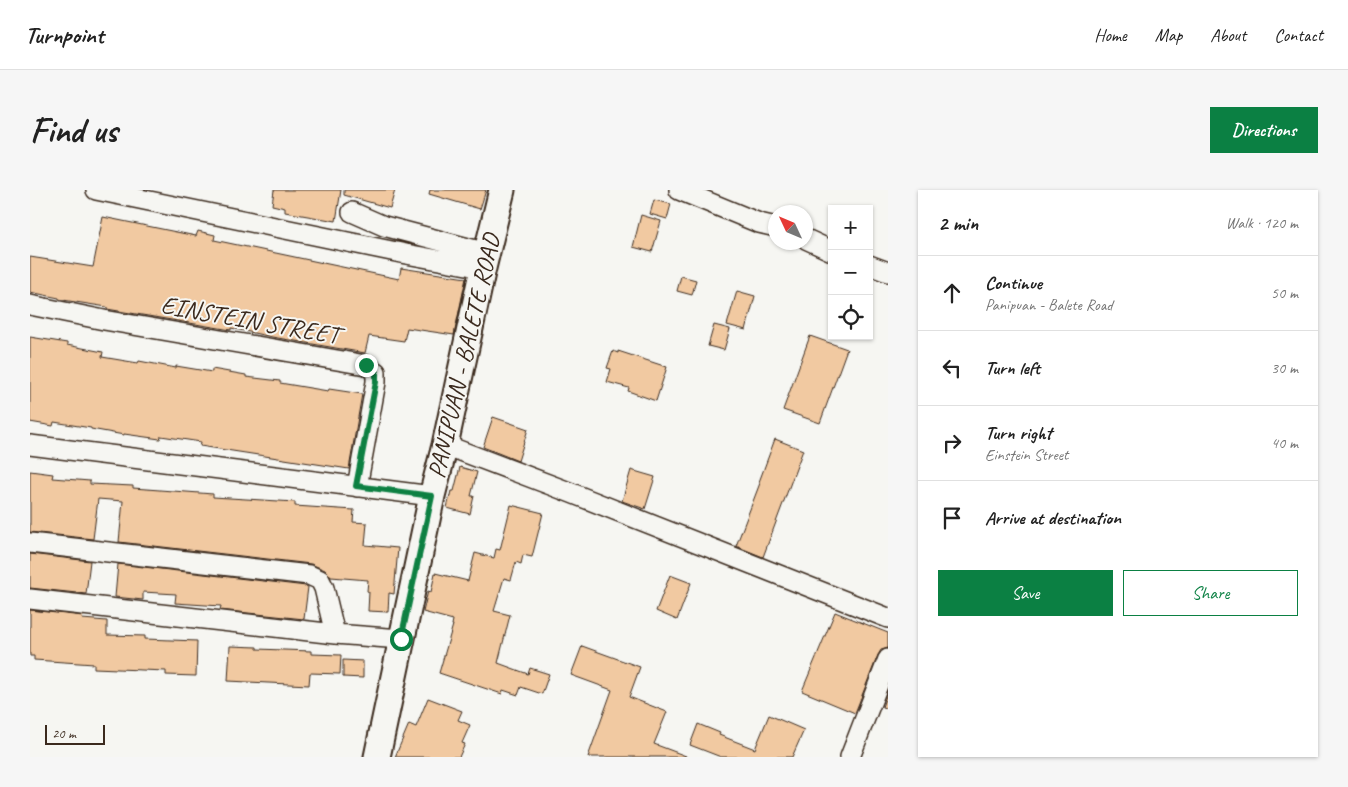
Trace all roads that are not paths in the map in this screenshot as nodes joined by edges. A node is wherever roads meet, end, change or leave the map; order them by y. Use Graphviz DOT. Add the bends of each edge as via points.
graph roads {
  1 [pos="96,190"];
  2 [pos="502,190"];
  3 [pos="679,190"];
  4 [pos="352,212"];
  5 [pos="768,226"];
  6 [pos="813,242"];
  7 [pos="830,250"];
  8 [pos="485,260"];
  9 [pos="873,266"];
  10 [pos="888,272"];
  11 [pos="30,305"];
  12 [pos="30,444"];
  13 [pos="445,445"];
  14 [pos="356,486"];
  15 [pos="432,496"];
  16 [pos="30,543"];
  17 [pos="30,599"];
  18 [pos="888,618"];
  19 [pos="336,634"];
  20 [pos="401,639"];
  21 [pos="888,659"];
  22 [pos="377,757"];
  23 [pos="850,757"];
  1 -- 8 [label="street" via="406,254"];
  2 -- 8 [label="main road, PANIPUAN - BALETE ROAD"];
  3 -- 5 [label="street"];
  4 -- 8 [label="street"];
  6 -- 7 [label="street"];
  8 -- 13 [label="main road, PANIPUAN - BALETE ROAD"];
  9 -- 10 [label="street"];
  11 -- 14 [label="street, EINSTEIN STREET" via="366,365 376,372 376,382"];
  12 -- 14 [label="street"];
  13 -- 15 [label="main road, PANIPUAN - BALETE ROAD"];
  13 -- 18 [label="street"];
  14 -- 15 [label="street"];
  15 -- 20 [label="main road, PANIPUAN - BALETE ROAD"];
  16 -- 19 [label="street" via="309,575 320,580 324,588"];
  17 -- 19 [label="street"];
  19 -- 20 [label="street"];
  20 -- 22 [label="main road, PANIPUAN - BALETE ROAD"];
  21 -- 23 [label="street"];
}
